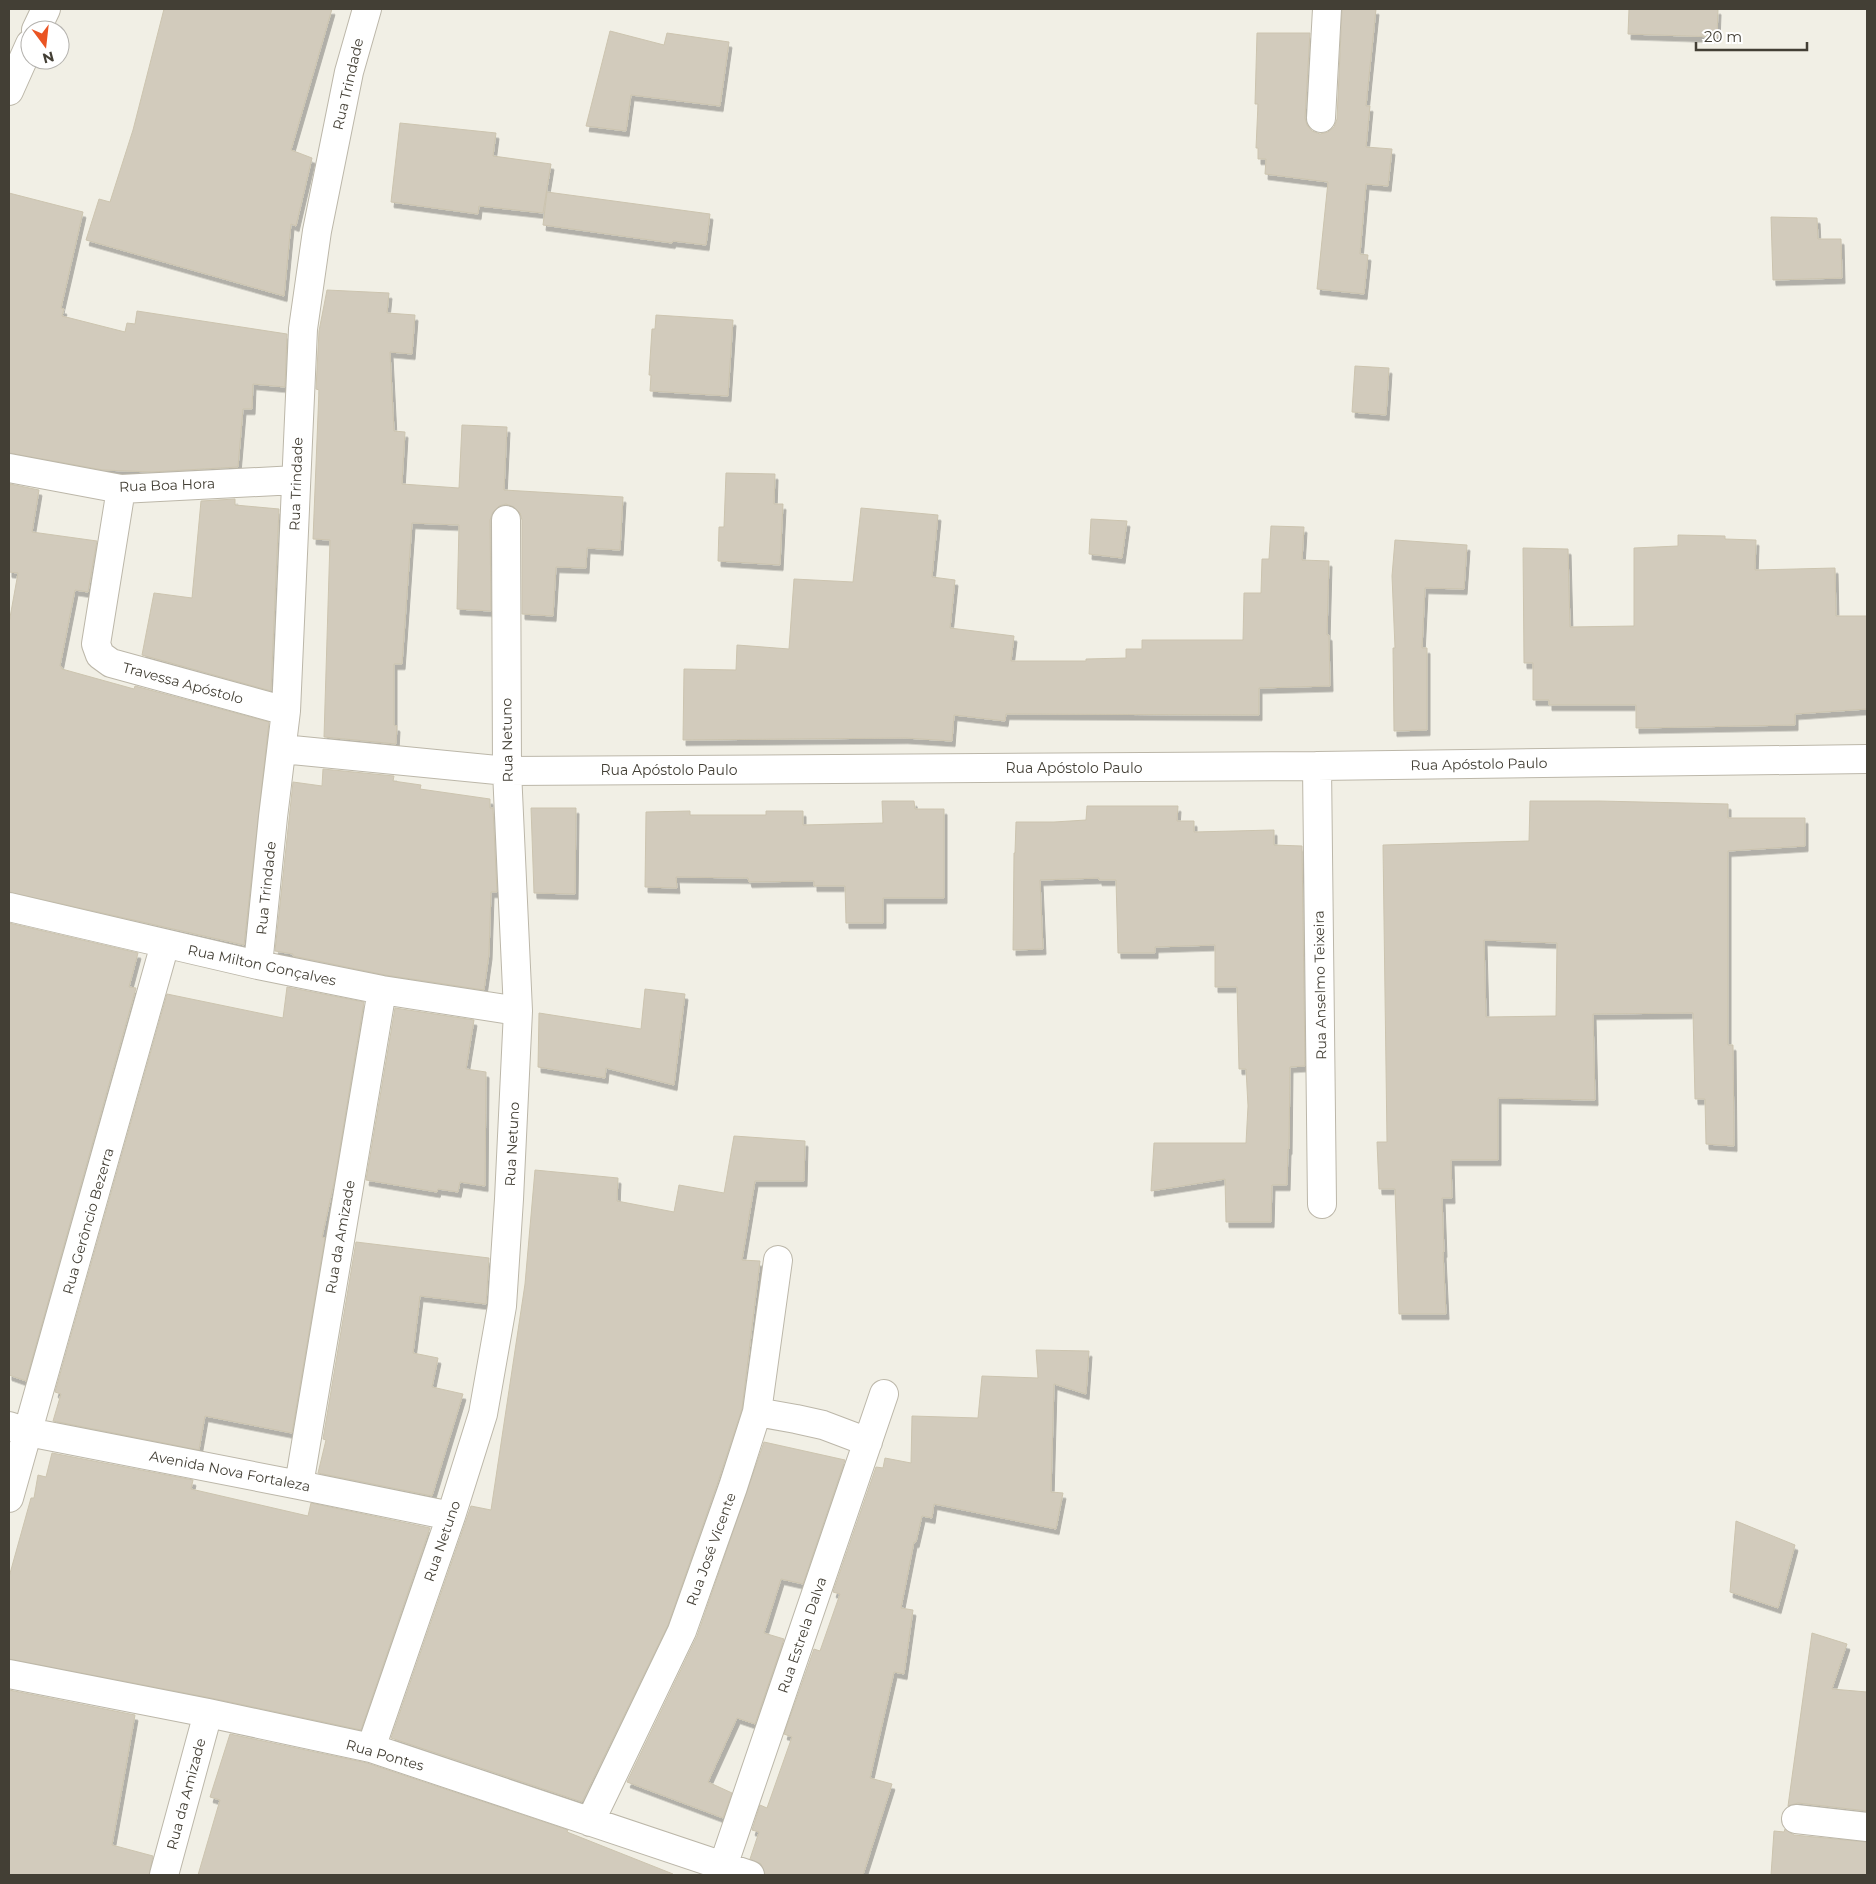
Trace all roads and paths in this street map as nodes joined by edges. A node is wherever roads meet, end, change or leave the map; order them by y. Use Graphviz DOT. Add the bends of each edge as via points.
graph roads {
  1 [pos="367,9"];
  2 [pos="1327,9"];
  3 [pos="20,66"];
  4 [pos="9,91"];
  5 [pos="1321,118"];
  6 [pos="9,468"];
  7 [pos="296,480"];
  8 [pos="121,489"];
  9 [pos="506,520"];
  10 [pos="286,711"];
  11 [pos="282,749"];
  12 [pos="1867,759"];
  13 [pos="1317,766"];
  14 [pos="506,771"];
  15 [pos="9,907"];
  16 [pos="165,944"];
  17 [pos="258,965"];
  18 [pos="382,990"];
  19 [pos="518,1011"];
  20 [pos="1322,1204"];
  21 [pos="778,1260"];
  22 [pos="884,1394"];
  23 [pos="758,1412"];
  24 [pos="19,1429"];
  25 [pos="868,1442"];
  26 [pos="299,1485"];
  27 [pos="9,1498"];
  28 [pos="450,1516"];
  29 [pos="9,1674"];
  30 [pos="208,1712"];
  31 [pos="371,1748"];
  32 [pos="1796,1819"];
  33 [pos="590,1822"];
  34 [pos="1867,1827"];
  35 [pos="722,1871"];
  36 [pos="164,1875"];
  37 [pos="750,1875"];
  1 -- 7 [label="street, Rua Trindade" via="350,72 314,251 303,329"];
  2 -- 5 [label="street"];
  3 -- 4 [label="street"];
  6 -- 8 [label="street, Rua Boa Hora"];
  7 -- 8 [label="street, Rua Boa Hora"];
  7 -- 10 [label="street, Rua Trindade"];
  8 -- 10 [label="street, Travessa Apóstolo" via="96,644 100,655 111,663"];
  9 -- 14 [label="street, Rua Netuno"];
  10 -- 11 [label="street, Rua Trindade"];
  11 -- 14 [label="street, Rua Apóstolo Paulo"];
  11 -- 17 [label="street, Rua Trindade"];
  12 -- 13 [label="street, Rua Apóstolo Paulo"];
  13 -- 14 [label="street, Rua Apóstolo Paulo"];
  13 -- 20 [label="street, Rua Anselmo Teixeira"];
  14 -- 19 [label="street, Rua Netuno"];
  15 -- 16 [label="street, Rua Milton Gonçalves"];
  16 -- 17 [label="street, Rua Milton Gonçalves"];
  16 -- 24 [label="street, Rua Gerôncio Bezerra"];
  17 -- 18 [label="street, Rua Milton Gonçalves"];
  18 -- 19 [label="street, Rua Milton Gonçalves"];
  18 -- 26 [label="street, Rua da Amizade"];
  19 -- 28 [label="street, Rua Netuno" via="502,1306 483,1414"];
  21 -- 23 [label="street, Rua José Vicente"];
  22 -- 25 [label="street, Rua Estrela Dalva"];
  23 -- 25 [label="street" via="823,1426"];
  23 -- 33 [label="street, Rua José Vicente" via="682,1631"];
  24 -- 26 [label="street, Avenida Nova Fortaleza"];
  24 -- 27 [label="street, Rua Gerôncio Bezerra"];
  25 -- 35 [label="street, Rua Estrela Dalva"];
  26 -- 28 [label="street, Avenida Nova Fortaleza"];
  28 -- 31 [label="street, Rua Netuno"];
  29 -- 30 [label="street, Rua Pontes"];
  30 -- 31 [label="street, Rua Pontes"];
  30 -- 36 [label="street, Rua da Amizade"];
  31 -- 33 [label="street, Rua Pontes"];
  32 -- 34 [label="street"];
  33 -- 35 [label="street, Rua Pontes"];
  35 -- 37 [label="street, Rua Pontes"];
}
